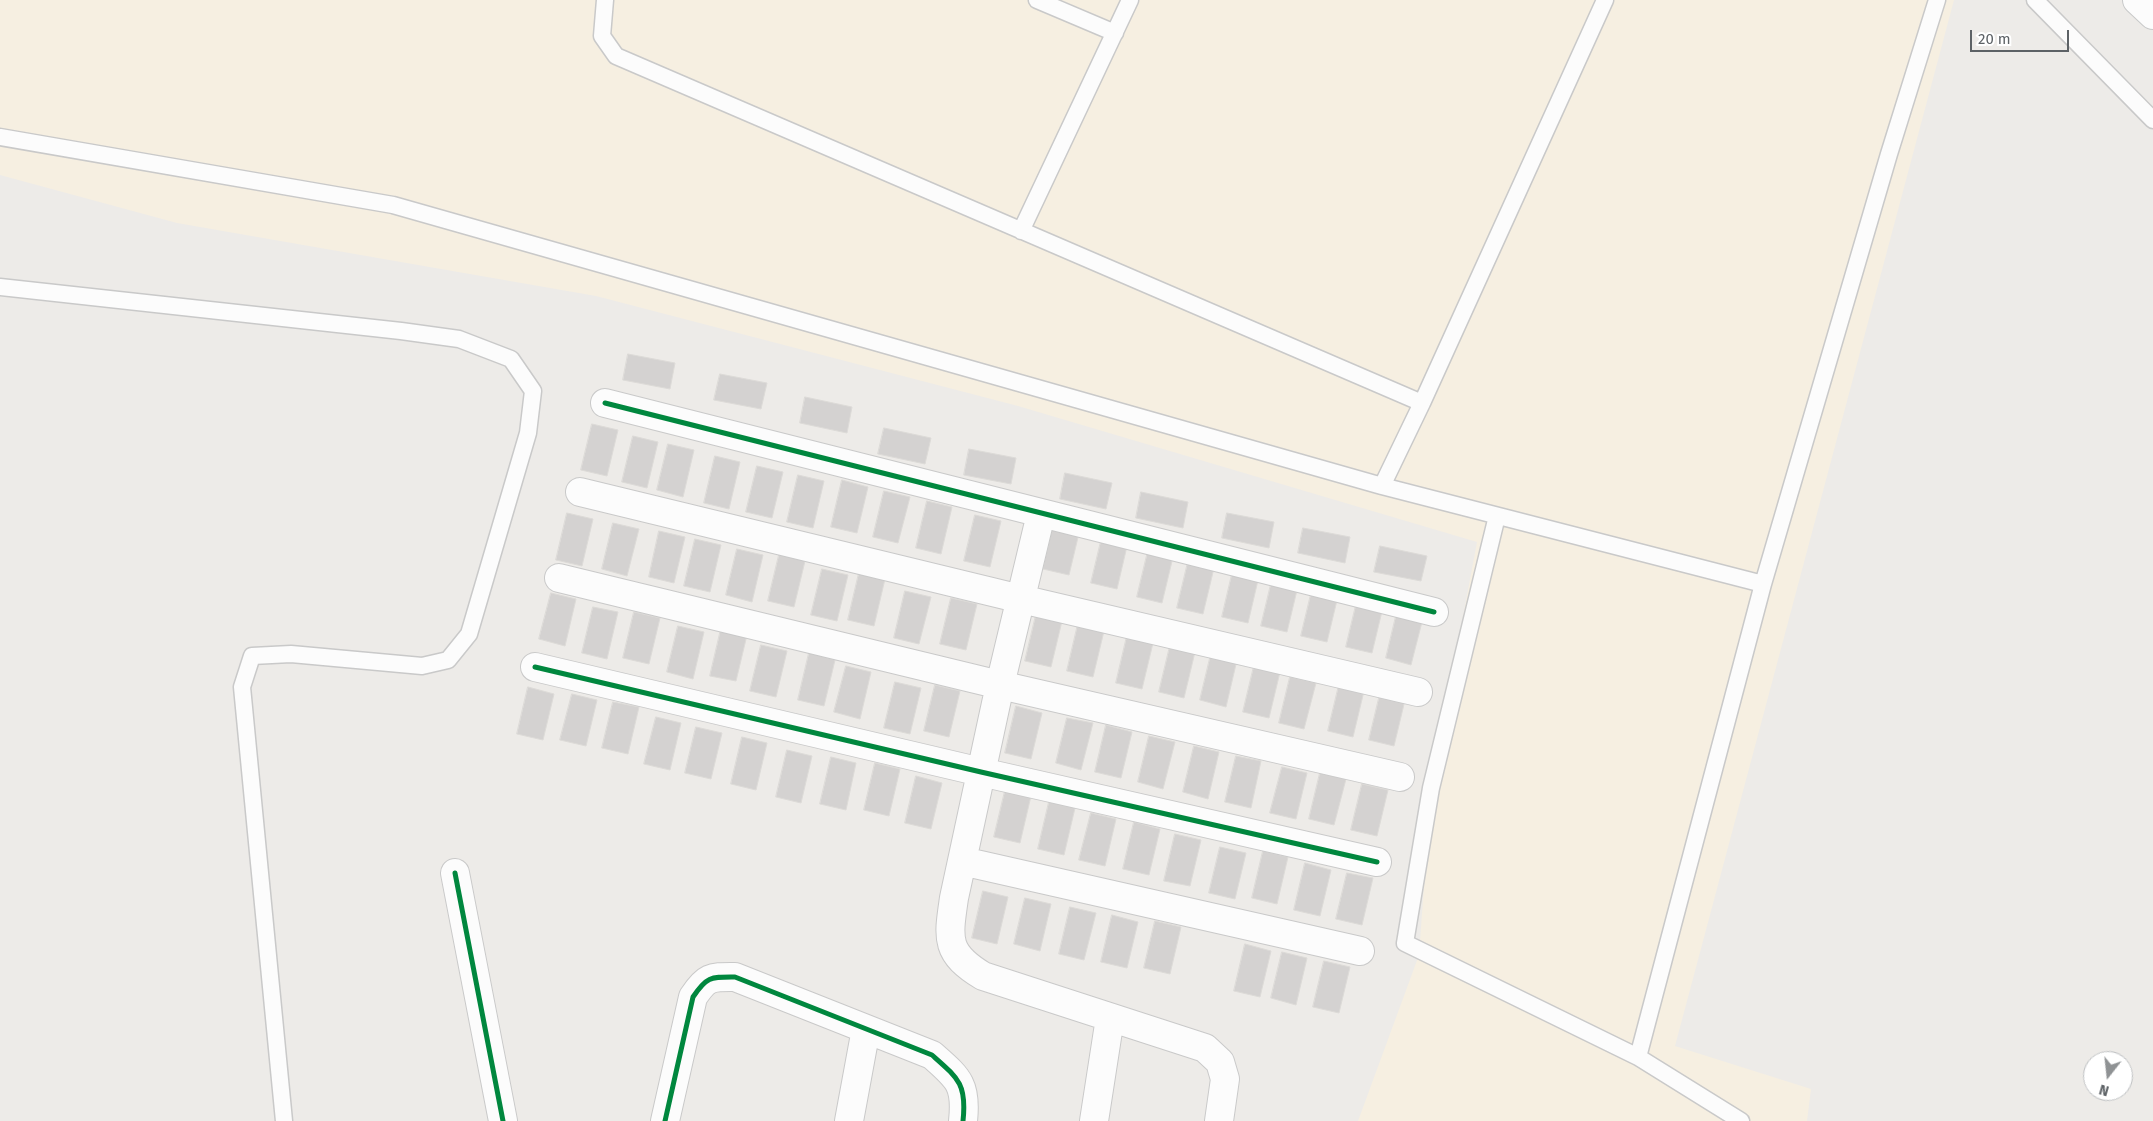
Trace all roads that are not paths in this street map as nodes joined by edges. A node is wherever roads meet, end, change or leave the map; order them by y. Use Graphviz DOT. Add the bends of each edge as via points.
graph roads {
  1 [pos="605,0"];
  2 [pos="1036,0"];
  3 [pos="1130,0"];
  4 [pos="1605,0"];
  5 [pos="1937,0"];
  6 [pos="2035,0"];
  7 [pos="2137,0"];
  8 [pos="2153,15"];
  9 [pos="1115,33"];
  10 [pos="2153,120"];
  11 [pos="0,137"];
  12 [pos="1021,231"];
  13 [pos="0,287"];
  14 [pos="606,403"];
  15 [pos="1422,403"];
  16 [pos="1382,486"];
  17 [pos="580,492"];
  18 [pos="1041,514"];
  19 [pos="1497,516"];
  20 [pos="559,578"];
  21 [pos="1763,584"];
  22 [pos="1021,599"];
  23 [pos="1434,612"];
  24 [pos="535,666"];
  25 [pos="1000,685"];
  26 [pos="1418,692"];
  27 [pos="981,772"];
  28 [pos="1400,777"];
  29 [pos="962,862"];
  30 [pos="1377,862"];
  31 [pos="455,873"];
  32 [pos="1360,951"];
  33 [pos="1110,1018"];
  34 [pos="866,1029"];
  35 [pos="1638,1057"];
  36 [pos="284,1121"];
  37 [pos="503,1121"];
  38 [pos="665,1121"];
  39 [pos="849,1121"];
  40 [pos="963,1121"];
  41 [pos="1094,1121"];
  42 [pos="1219,1121"];
  43 [pos="1741,1121"];
  1 -- 12 [label="lane" via="602,36 616,56"];
  2 -- 9 [label="lane"];
  3 -- 9 [label="lane"];
  4 -- 15 [label="lane"];
  5 -- 21 [label="lane"];
  6 -- 10 [label="lane"];
  7 -- 8 [label="street"];
  9 -- 12 [label="lane"];
  11 -- 16 [label="lane" via="393,205"];
  12 -- 15 [label="lane"];
  13 -- 36 [label="lane" via="459,339 511,358 533,391 528,433 469,634 448,660 422,666 291,654 252,656 242,687"];
  14 -- 18 [label="street"];
  15 -- 16 [label="lane"];
  16 -- 19 [label="lane"];
  17 -- 22 [label="street"];
  18 -- 22 [label="street"];
  18 -- 23 [label="street"];
  19 -- 21 [label="lane"];
  19 -- 35 [label="lane" via="1431,788 1405,943"];
  20 -- 25 [label="street"];
  21 -- 35 [label="lane"];
  22 -- 25 [label="street"];
  22 -- 26 [label="street"];
  24 -- 27 [label="street"];
  25 -- 27 [label="street"];
  25 -- 28 [label="street"];
  27 -- 29 [label="street"];
  27 -- 30 [label="street"];
  29 -- 32 [label="street"];
  29 -- 33 [label="street" via="949,929 953,952 965,966 983,976"];
  31 -- 37 [label="street"];
  33 -- 41 [label="street"];
  33 -- 42 [label="street" via="1205,1048 1220,1062 1224,1079"];
  34 -- 38 [label="street" via="735,977 714,977 702,983 693,997"];
  34 -- 39 [label="street"];
  34 -- 40 [label="street" via="932,1055 955,1075 964,1092"];
  35 -- 43 [label="lane"];
}
